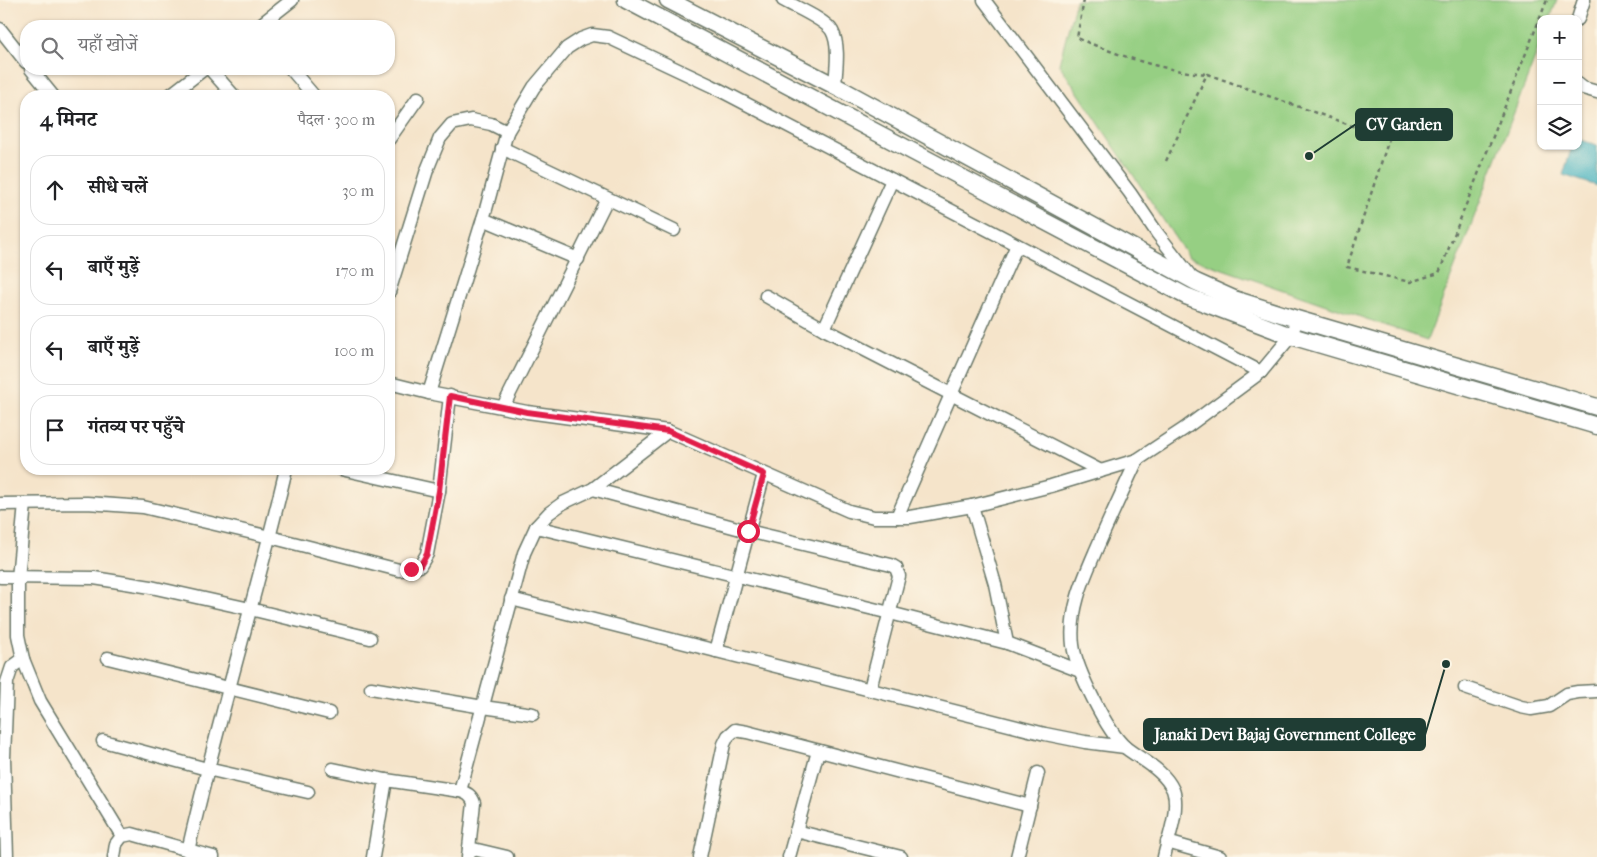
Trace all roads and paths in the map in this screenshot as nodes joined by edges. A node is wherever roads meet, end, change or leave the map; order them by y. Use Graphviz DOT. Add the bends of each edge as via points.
graph roads {
  1 [pos="292,0"];
  2 [pos="626,0"];
  3 [pos="668,0"];
  4 [pos="783,0"];
  5 [pos="984,0"];
  6 [pos="1084,0"];
  7 [pos="1547,0"];
  8 [pos="1584,0"];
  9 [pos="1579,15"];
  10 [pos="267,20"];
  11 [pos="0,29"];
  12 [pos="20,54"];
  13 [pos="1207,74"];
  14 [pos="36,75"];
  15 [pos="196,75"];
  16 [pos="215,75"];
  17 [pos="296,75"];
  18 [pos="835,85"];
  19 [pos="1582,87"];
  20 [pos="48,90"];
  21 [pos="177,90"];
  22 [pos="229,90"];
  23 [pos="309,90"];
  24 [pos="1597,92"];
  25 [pos="418,98"];
  26 [pos="395,131"];
  27 [pos="507,132"];
  28 [pos="502,148"];
  29 [pos="1166,161"];
  30 [pos="892,180"];
  31 [pos="608,200"];
  32 [pos="483,219"];
  33 [pos="674,230"];
  34 [pos="1017,245"];
  35 [pos="578,259"];
  36 [pos="395,272"];
  37 [pos="1196,282"];
  38 [pos="766,296"];
  39 [pos="1297,319"];
  40 [pos="824,329"];
  41 [pos="1291,336"];
  42 [pos="1262,372"];
  43 [pos="395,384"];
  44 [pos="429,393"];
  45 [pos="951,393"];
  46 [pos="450,396"];
  47 [pos="503,407"];
  48 [pos="1597,407"];
  49 [pos="1597,426"];
  50 [pos="668,431"];
  51 [pos="1137,460"];
  52 [pos="1101,471"];
  53 [pos="764,474"];
  54 [pos="285,475"];
  55 [pos="368,475"];
  56 [pos="593,489"];
  57 [pos="439,491"];
  58 [pos="0,504"];
  59 [pos="25,504"];
  60 [pos="972,506"];
  61 [pos="897,517"];
  62 [pos="536,527"];
  63 [pos="748,531"];
  64 [pos="270,537"];
  65 [pos="736,576"];
  66 [pos="0,577"];
  67 [pos="18,578"];
  68 [pos="511,599"];
  69 [pos="250,609"];
  70 [pos="890,613"];
  71 [pos="370,638"];
  72 [pos="1007,643"];
  73 [pos="716,651"];
  74 [pos="108,658"];
  75 [pos="23,659"];
  76 [pos="1080,671"];
  77 [pos="371,688"];
  78 [pos="1465,688"];
  79 [pos="230,689"];
  80 [pos="870,689"];
  81 [pos="1597,691"];
  82 [pos="483,708"];
  83 [pos="329,713"];
  84 [pos="533,714"];
  85 [pos="104,741"];
  86 [pos="1125,747"];
  87 [pos="818,752"];
  88 [pos="2,758"];
  89 [pos="207,769"];
  90 [pos="334,769"];
  91 [pos="1038,773"];
  92 [pos="386,780"];
  93 [pos="460,791"];
  94 [pos="308,792"];
  95 [pos="1030,806"];
  96 [pos="796,831"];
  97 [pos="122,836"];
  98 [pos="1167,842"];
  99 [pos="188,851"];
  100 [pos="468,853"];
  101 [pos="7,857"];
  102 [pos="114,857"];
  103 [pos="213,857"];
  104 [pos="373,857"];
  105 [pos="507,857"];
  106 [pos="700,857"];
  107 [pos="790,857"];
  108 [pos="901,857"];
  109 [pos="1017,857"];
  110 [pos="1164,857"];
  111 [pos="1220,857"];
  1 -- 10 [label="street"];
  2 -- 41 [label="main road" via="1186,296"];
  3 -- 18 [label="main road"];
  4 -- 18 [label="street" via="832,31 837,50"];
  5 -- 37 [label="street"];
  6 -- 13 [label="path" via="1077,38 1117,54 1185,73"];
  7 -- 13 [label="path" via="1439,273 1410,282 1347,267 1389,139"];
  8 -- 9 [label="street"];
  11 -- 12 [label="street"];
  13 -- 29 [label="path"];
  14 -- 20 [label="street"];
  15 -- 21 [label="street"];
  16 -- 22 [label="street"];
  17 -- 23 [label="street"];
  18 -- 37 [label="main road"];
  19 -- 24 [label="street"];
  25 -- 26 [label="street"];
  27 -- 28 [label="street"];
  27 -- 30 [label="street" via="534,87 566,48 592,35 608,37 712,86"];
  27 -- 36 [label="street" via="491,124 471,120 452,124 440,138 426,170"];
  28 -- 31 [label="street"];
  28 -- 32 [label="street"];
  30 -- 34 [label="street"];
  30 -- 40 [label="street"];
  31 -- 33 [label="street"];
  31 -- 35 [label="street"];
  32 -- 35 [label="street"];
  32 -- 44 [label="street"];
  34 -- 42 [label="street"];
  34 -- 45 [label="street"];
  35 -- 47 [label="street"];
  37 -- 39 [label="main road" via="1234,299"];
  38 -- 40 [label="street"];
  39 -- 41 [label="street"];
  39 -- 48 [label="main road"];
  40 -- 45 [label="street"];
  41 -- 42 [label="street"];
  41 -- 49 [label="main road"];
  42 -- 51 [label="street" via="1184,430"];
  43 -- 44 [label="street"];
  44 -- 46 [label="street"];
  45 -- 52 [label="street"];
  45 -- 61 [label="street"];
  46 -- 47 [label="street"];
  46 -- 57 [label="street"];
  47 -- 50 [label="street"];
  50 -- 53 [label="street"];
  50 -- 56 [label="street"];
  51 -- 52 [label="street"];
  51 -- 76 [label="street" via="1078,593 1073,645"];
  52 -- 60 [label="street"];
  53 -- 61 [label="street" via="848,511 874,517"];
  53 -- 63 [label="street"];
  54 -- 64 [label="street"];
  55 -- 57 [label="street"];
  56 -- 62 [label="street" via="563,503"];
  56 -- 63 [label="street"];
  57 -- 64 [label="street" via="427,554 420,566 411,569 399,570"];
  58 -- 59 [label="street"];
  59 -- 64 [label="street" via="87,503 143,507"];
  59 -- 67 [label="street"];
  60 -- 61 [label="street"];
  60 -- 72 [label="street" via="995,584"];
  62 -- 65 [label="street"];
  62 -- 68 [label="street" via="524,553"];
  63 -- 65 [label="street"];
  63 -- 70 [label="street" via="891,565 899,576"];
  64 -- 69 [label="street"];
  65 -- 70 [label="street"];
  65 -- 73 [label="street"];
  66 -- 67 [label="street"];
  67 -- 69 [label="street" via="94,578"];
  67 -- 75 [label="street" via="18,634"];
  68 -- 73 [label="street"];
  68 -- 82 [label="street"];
  69 -- 71 [label="street"];
  69 -- 79 [label="street"];
  70 -- 72 [label="street"];
  70 -- 80 [label="street"];
  72 -- 76 [label="street"];
  73 -- 80 [label="street"];
  74 -- 79 [label="street"];
  75 -- 88 [label="street" via="12,667 7,682"];
  75 -- 97 [label="street" via="40,701"];
  76 -- 86 [label="street" via="1112,733"];
  77 -- 82 [label="street"];
  78 -- 81 [label="street" via="1531,709 1549,706 1567,694"];
  79 -- 83 [label="street"];
  79 -- 89 [label="street"];
  80 -- 86 [label="street" via="1045,734"];
  82 -- 84 [label="street"];
  82 -- 93 [label="street"];
  85 -- 89 [label="street"];
  86 -- 98 [label="street" via="1161,773 1174,791 1176,808"];
  87 -- 95 [label="street"];
  87 -- 96 [label="street"];
  87 -- 106 [label="street" via="747,732 735,730 728,736"];
  88 -- 101 [label="street"];
  89 -- 94 [label="street"];
  89 -- 99 [label="street"];
  90 -- 92 [label="street"];
  91 -- 95 [label="street"];
  92 -- 93 [label="street"];
  92 -- 104 [label="street"];
  93 -- 100 [label="street" via="468,793 474,803"];
  95 -- 109 [label="street"];
  96 -- 107 [label="street"];
  96 -- 108 [label="street"];
  97 -- 99 [label="street" via="132,834"];
  97 -- 102 [label="street" via="116,844"];
  98 -- 110 [label="street"];
  98 -- 111 [label="street"];
  99 -- 103 [label="street"];
  100 -- 105 [label="street"];
}
